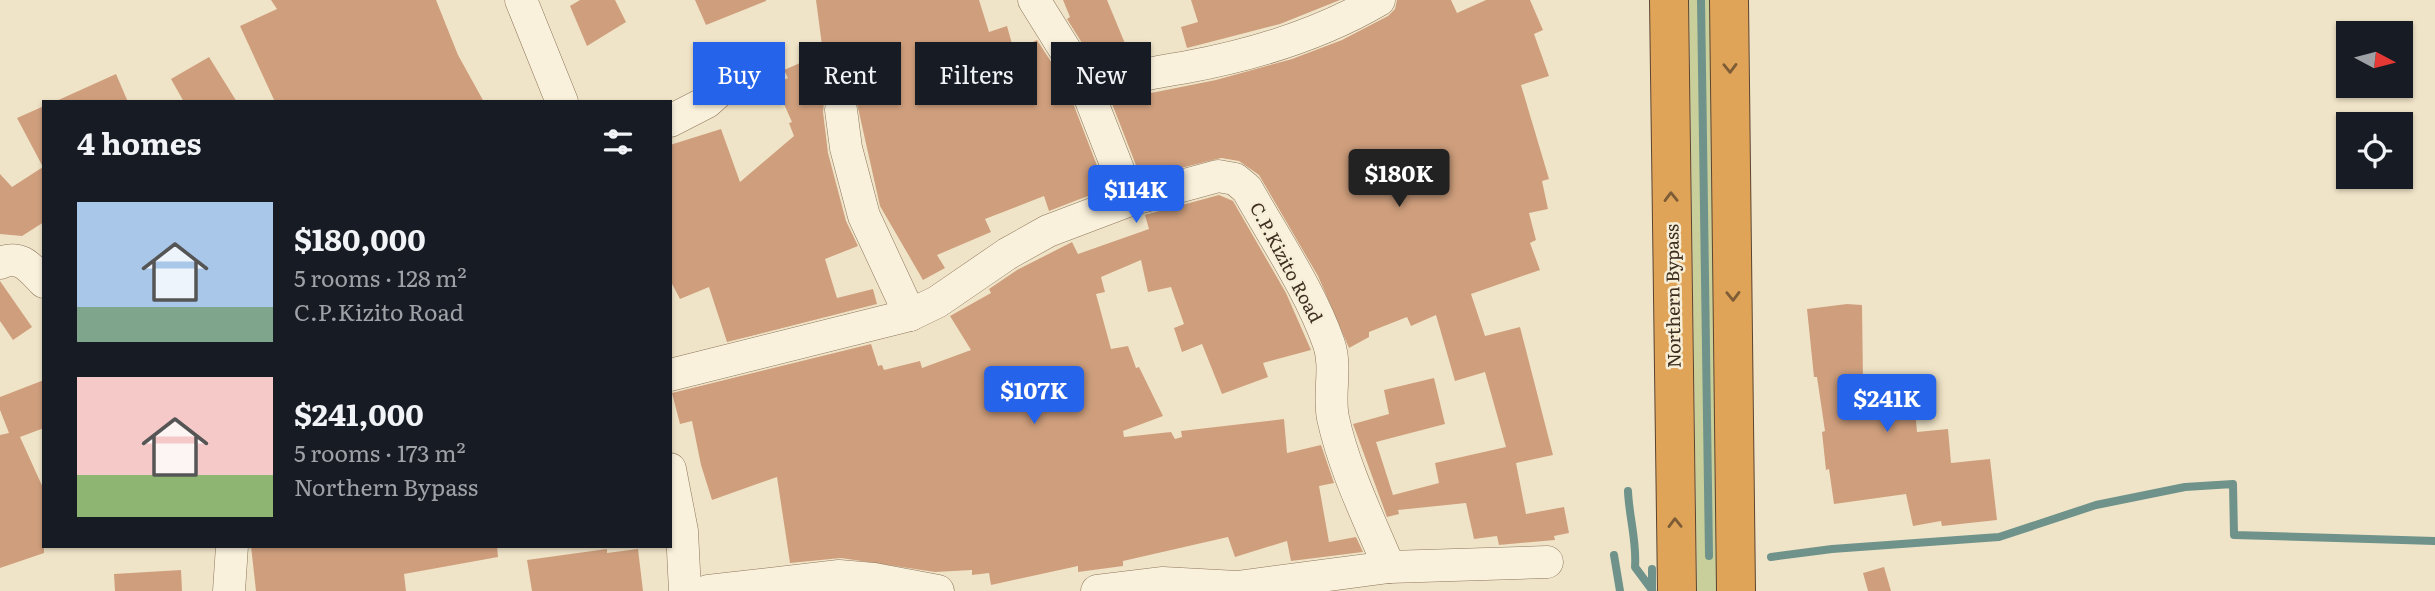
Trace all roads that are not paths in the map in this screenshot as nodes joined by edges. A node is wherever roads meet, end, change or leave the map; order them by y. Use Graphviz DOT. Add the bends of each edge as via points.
graph roads {
  1 [pos="521,0"];
  2 [pos="1034,0"];
  3 [pos="1379,0"];
  4 [pos="1669,0"];
  5 [pos="1729,0"];
  6 [pos="1059,42"];
  7 [pos="1151,73"];
  8 [pos="561,100"];
  9 [pos="701,105"];
  10 [pos="1093,105"];
  11 [pos="841,110"];
  12 [pos="672,120"];
  13 [pos="1129,200"];
  14 [pos="0,263"];
  15 [pos="42,280"];
  16 [pos="910,315"];
  17 [pos="672,374"];
  18 [pos="672,479"];
  19 [pos="232,548"];
  20 [pos="1547,562"];
  21 [pos="1389,567"];
  22 [pos="1164,587"];
  23 [pos="229,591"];
  24 [pos="685,591"];
  25 [pos="708,591"];
  26 [pos="938,591"];
  27 [pos="1097,591"];
  28 [pos="1677,591"];
  29 [pos="1736,591"];
  1 -- 8 [label="street"];
  2 -- 6 [label="street"];
  3 -- 7 [label="street" via="1270,47"];
  28 -- 4 [label="highway, Northern Bypass, one-way"];
  5 -- 29 [label="highway, one-way"];
  9 -- 12 [label="street"];
  10 -- 13 [label="street"];
  11 -- 16 [label="street" via="864,216"];
  13 -- 16 [label="street, C.P.Kizito Road" via="1048,231"];
  13 -- 21 [label="street, C.P.Kizito Road" via="1219,176 1235,179 1247,189 1329,344 1332,415"];
  14 -- 15 [label="street" via="9,259 24,262"];
  16 -- 17 [label="street, C.P.Kizito Road"];
  18 -- 24 [label="street" via="682,531"];
  19 -- 23 [label="street"];
  20 -- 21 [label="street"];
  21 -- 22 [label="street" via="1237,587"];
  22 -- 27 [label="street"];
  25 -- 26 [label="street" via="839,576"];
}
